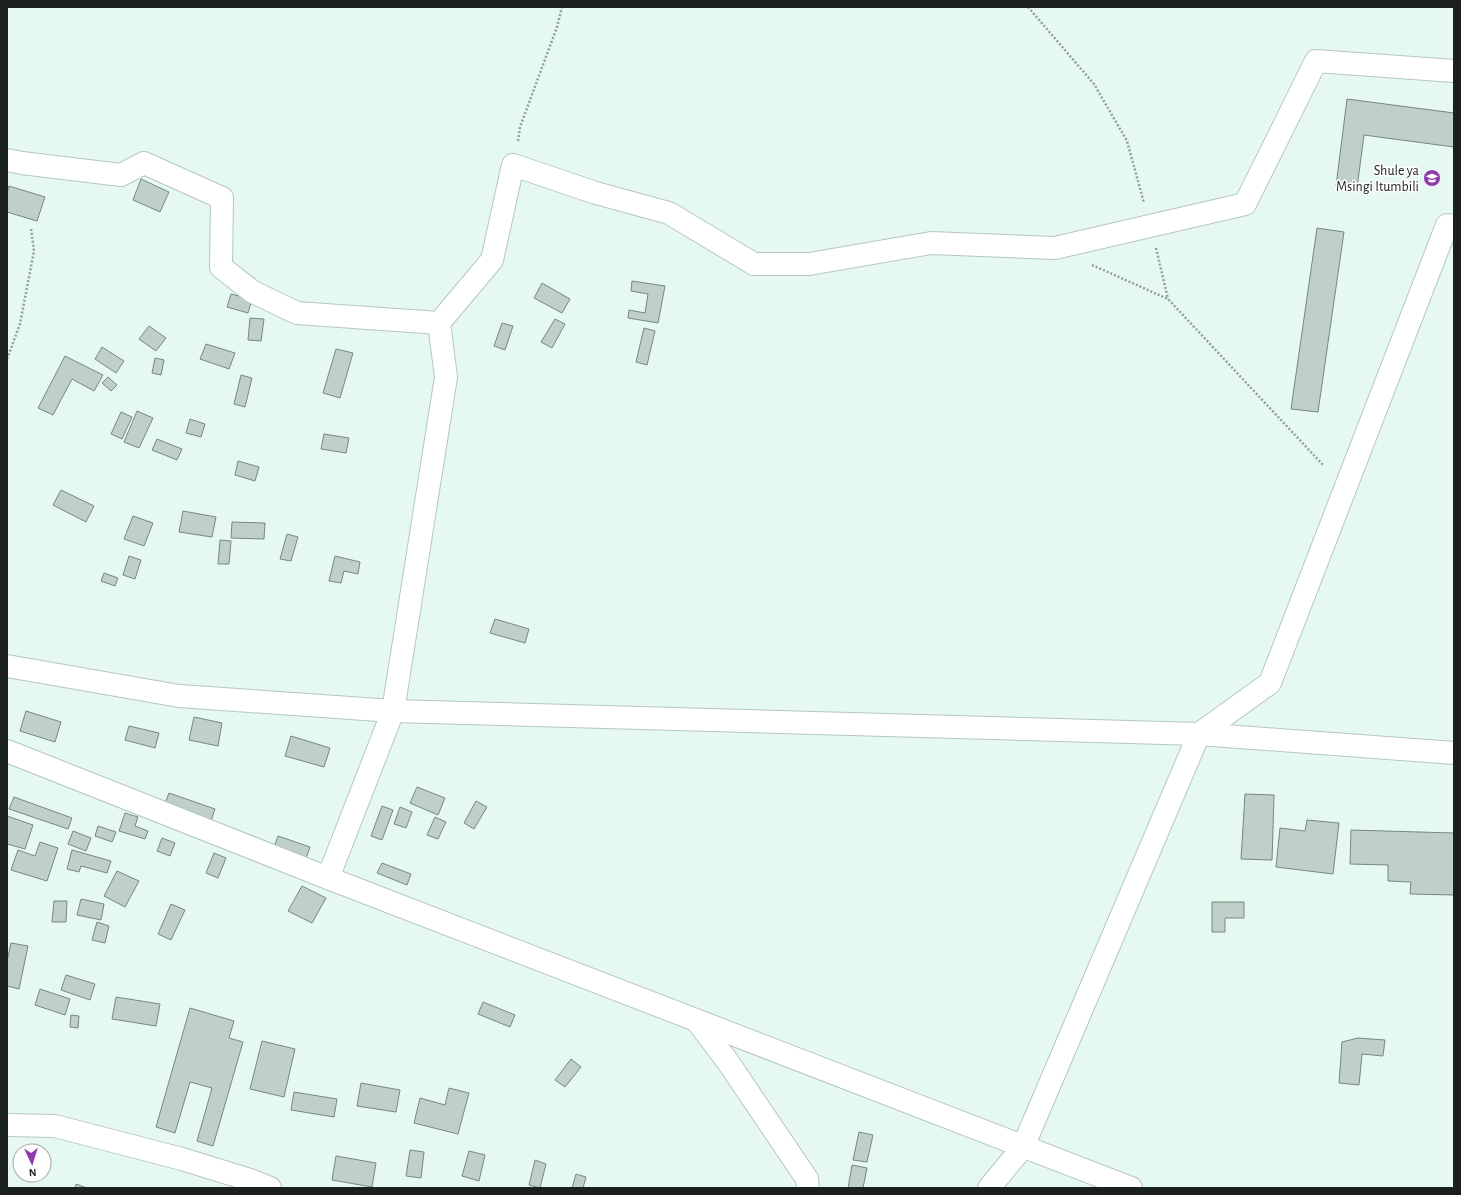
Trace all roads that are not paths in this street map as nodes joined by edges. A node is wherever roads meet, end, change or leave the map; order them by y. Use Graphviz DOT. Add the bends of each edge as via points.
graph roads {
  1 [pos="1454,71"];
  2 [pos="7,160"];
  3 [pos="1454,226"];
  4 [pos="439,323"];
  5 [pos="7,666"];
  6 [pos="393,711"];
  7 [pos="1199,734"];
  8 [pos="7,751"];
  9 [pos="1454,753"];
  10 [pos="328,878"];
  11 [pos="697,1021"];
  12 [pos="7,1125"];
  13 [pos="1023,1147"];
  14 [pos="270,1188"];
  15 [pos="808,1188"];
  16 [pos="989,1188"];
  17 [pos="1131,1188"];
  1 -- 4 [label="street" via="1316,61 1245,204 1055,248 931,243 809,264 754,264 669,213 596,193 513,165 492,260"];
  2 -- 4 [label="street" via="121,175 144,163 222,198 221,267 253,292 297,313"];
  3 -- 7 [label="street" via="1447,225 1270,682"];
  4 -- 6 [label="street" via="446,377"];
  5 -- 6 [label="street" via="179,696"];
  6 -- 7 [label="street"];
  6 -- 10 [label="street"];
  7 -- 9 [label="street"];
  7 -- 13 [label="street"];
  8 -- 10 [label="street"];
  10 -- 11 [label="street"];
  11 -- 13 [label="street"];
  11 -- 15 [label="street" via="728,1062 807,1179"];
  12 -- 14 [label="street" via="55,1126 182,1159"];
  13 -- 16 [label="street"];
  13 -- 17 [label="street"];
}
